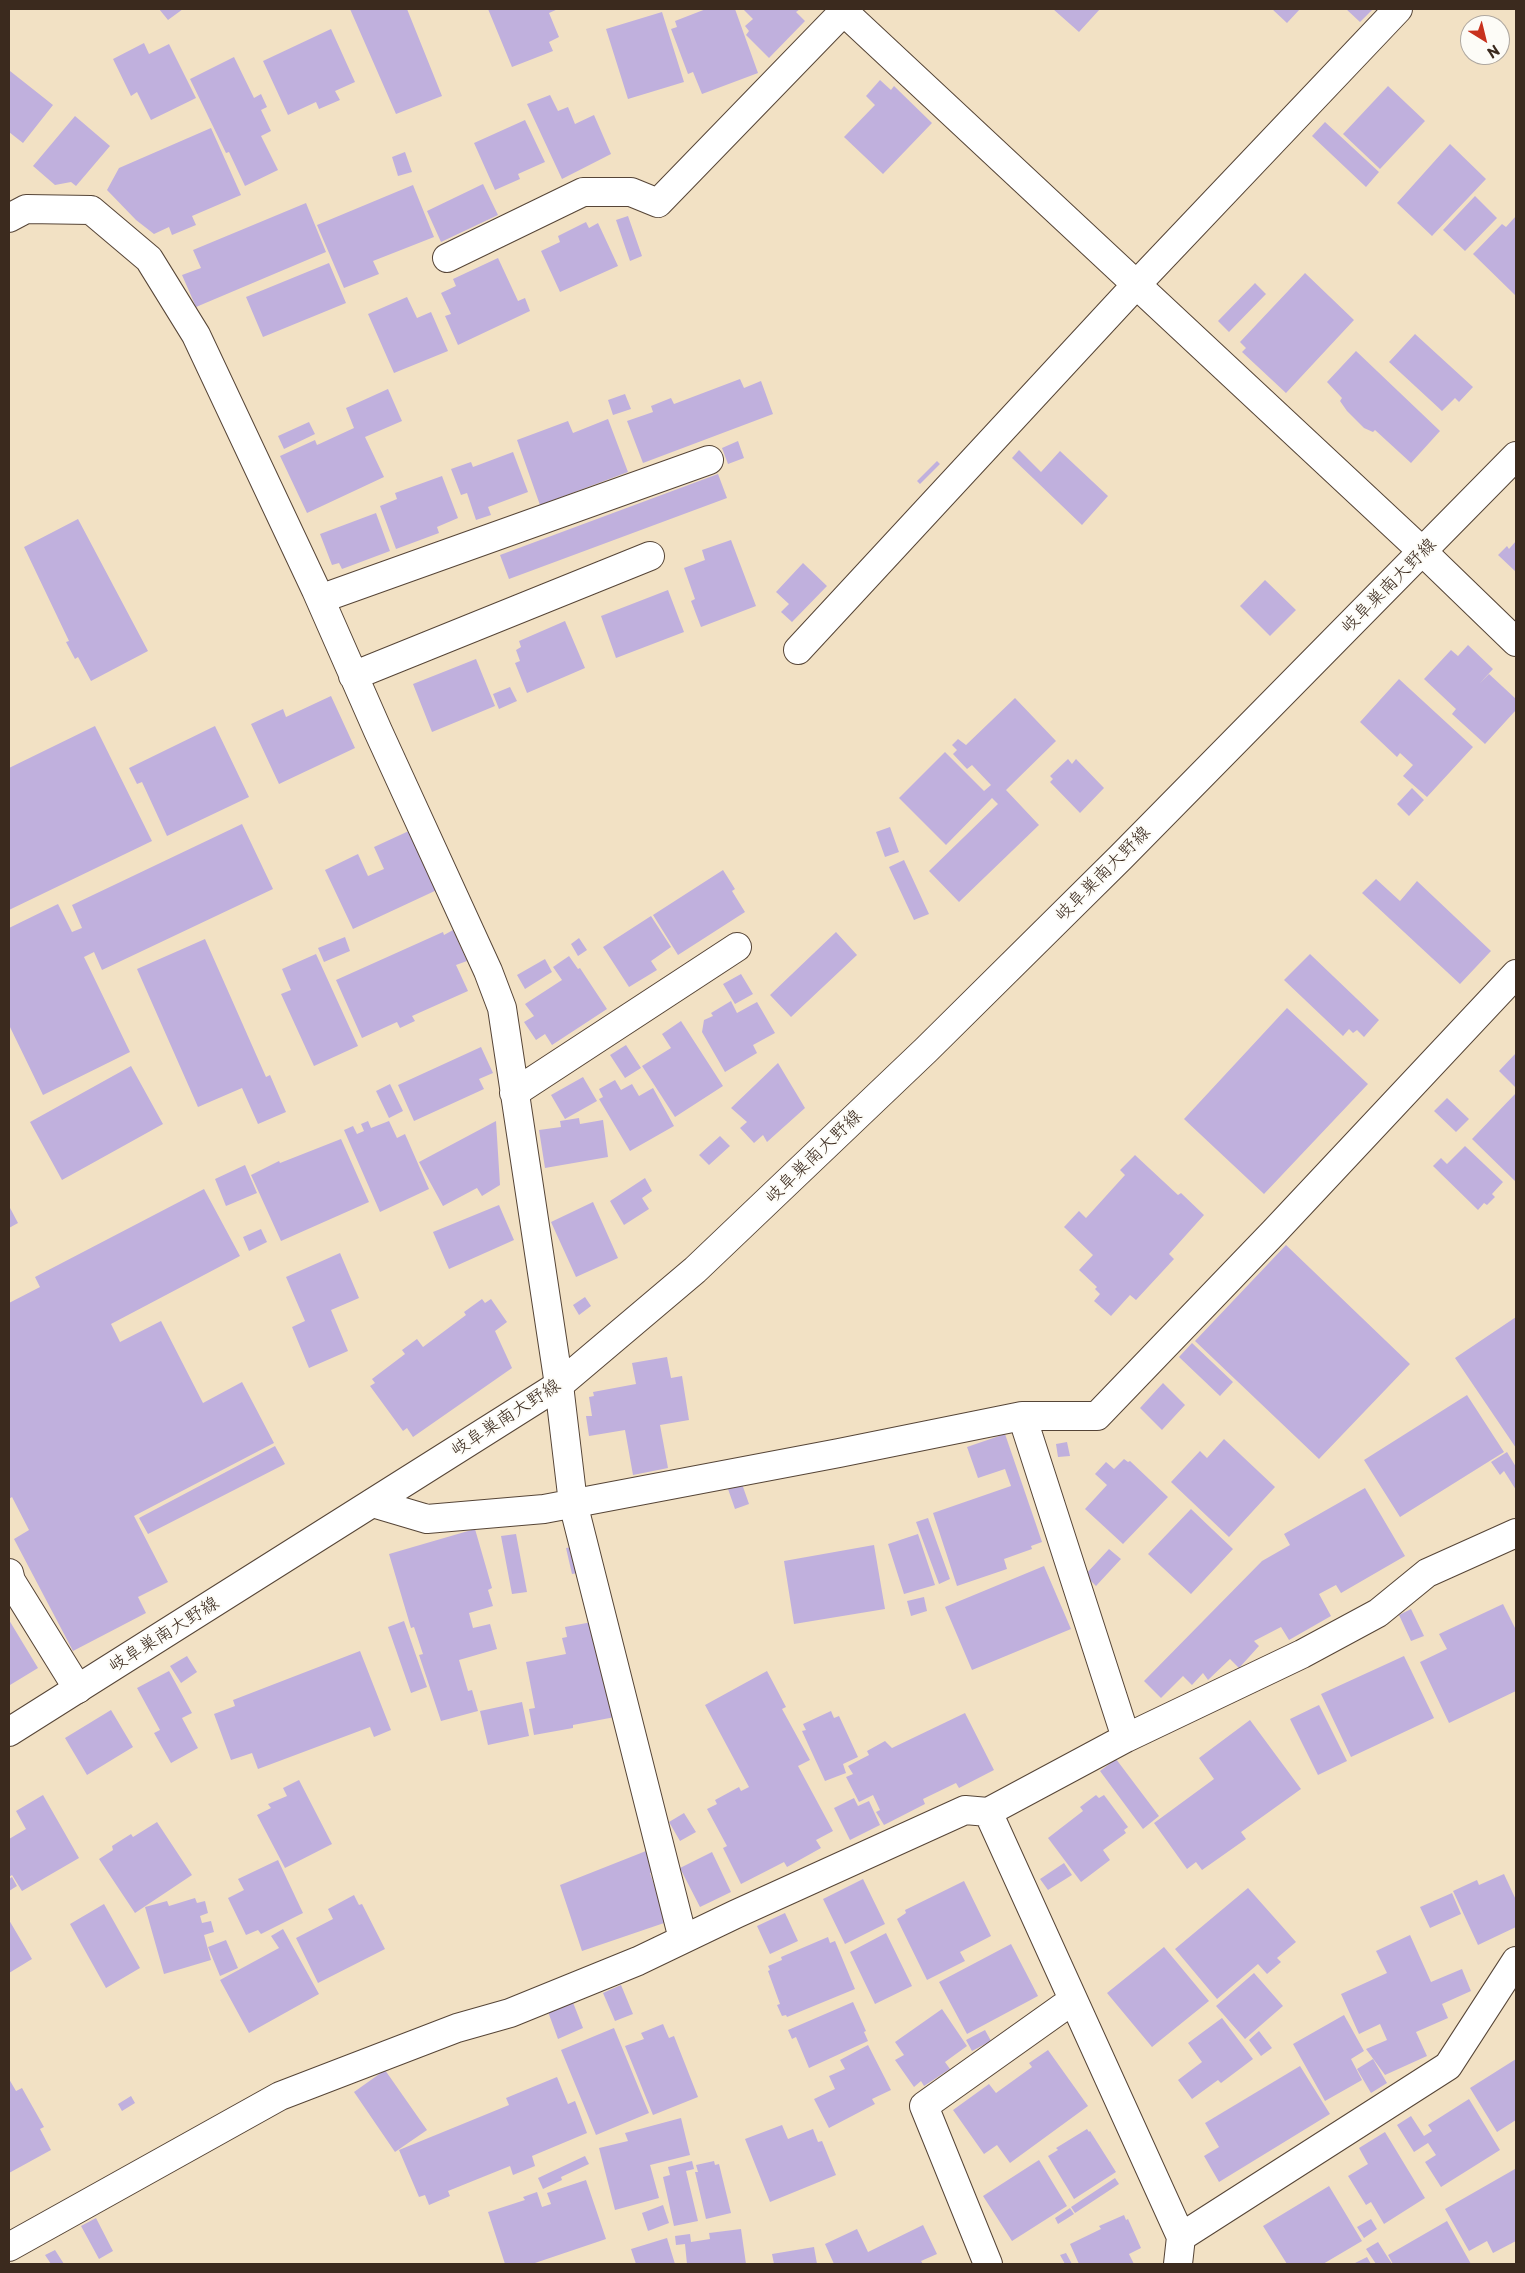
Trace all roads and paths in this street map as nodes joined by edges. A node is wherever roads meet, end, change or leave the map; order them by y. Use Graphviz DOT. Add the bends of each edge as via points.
graph roads {
  1 [pos="1398,9"];
  2 [pos="843,10"];
  3 [pos="9,218"];
  4 [pos="447,258"];
  5 [pos="1136,285"];
  6 [pos="1516,456"];
  7 [pos="709,460"];
  8 [pos="1423,552"];
  9 [pos="650,556"];
  10 [pos="320,599"];
  11 [pos="1516,642"];
  12 [pos="798,650"];
  13 [pos="353,676"];
  14 [pos="737,948"];
  15 [pos="1516,974"];
  16 [pos="514,1093"];
  17 [pos="559,1385"];
  18 [pos="1022,1416"];
  19 [pos="372,1503"];
  20 [pos="573,1503"];
  21 [pos="1516,1533"];
  22 [pos="9,1573"];
  23 [pos="78,1689"];
  24 [pos="9,1732"];
  25 [pos="1126,1738"];
  26 [pos="988,1812"];
  27 [pos="683,1939"];
  28 [pos="1516,1961"];
  29 [pos="1073,2000"];
  30 [pos="1181,2237"];
  31 [pos="9,2247"];
  32 [pos="988,2264"];
  33 [pos="1178,2264"];
  1 -- 5 [label="street"];
  2 -- 4 [label="street" via="658,203 631,192 583,192"];
  2 -- 5 [label="street"];
  3 -- 10 [label="street" via="26,209 91,210 149,259 196,334"];
  5 -- 8 [label="street"];
  5 -- 12 [label="street"];
  6 -- 8 [label="street, 岐阜巣南大野線"];
  7 -- 10 [label="street"];
  8 -- 11 [label="street"];
  8 -- 17 [label="street, 岐阜巣南大野線" via="918,1057 695,1270"];
  9 -- 13 [label="street"];
  10 -- 13 [label="street"];
  13 -- 16 [label="street" via="488,971 502,1008"];
  14 -- 16 [label="street"];
  15 -- 18 [label="street" via="1097,1416"];
  16 -- 17 [label="street"];
  17 -- 19 [label="street, 岐阜巣南大野線"];
  17 -- 20 [label="street"];
  18 -- 20 [label="street"];
  18 -- 25 [label="street"];
  19 -- 20 [label="street" via="427,1519 544,1509"];
  19 -- 23 [label="street, 岐阜巣南大野線"];
  20 -- 27 [label="street"];
  21 -- 25 [label="street" via="1427,1573 1378,1612 1302,1654"];
  22 -- 23 [label="street"];
  23 -- 24 [label="street, 岐阜巣南大野線"];
  25 -- 26 [label="street"];
  26 -- 27 [label="street" via="965,1810"];
  26 -- 29 [label="street"];
  27 -- 31 [label="street" via="638,1961 510,2013 457,2028 280,2096"];
  28 -- 30 [label="street" via="1448,2066"];
  29 -- 30 [label="street"];
  29 -- 32 [label="street" via="924,2106"];
  30 -- 33 [label="street"];
}
